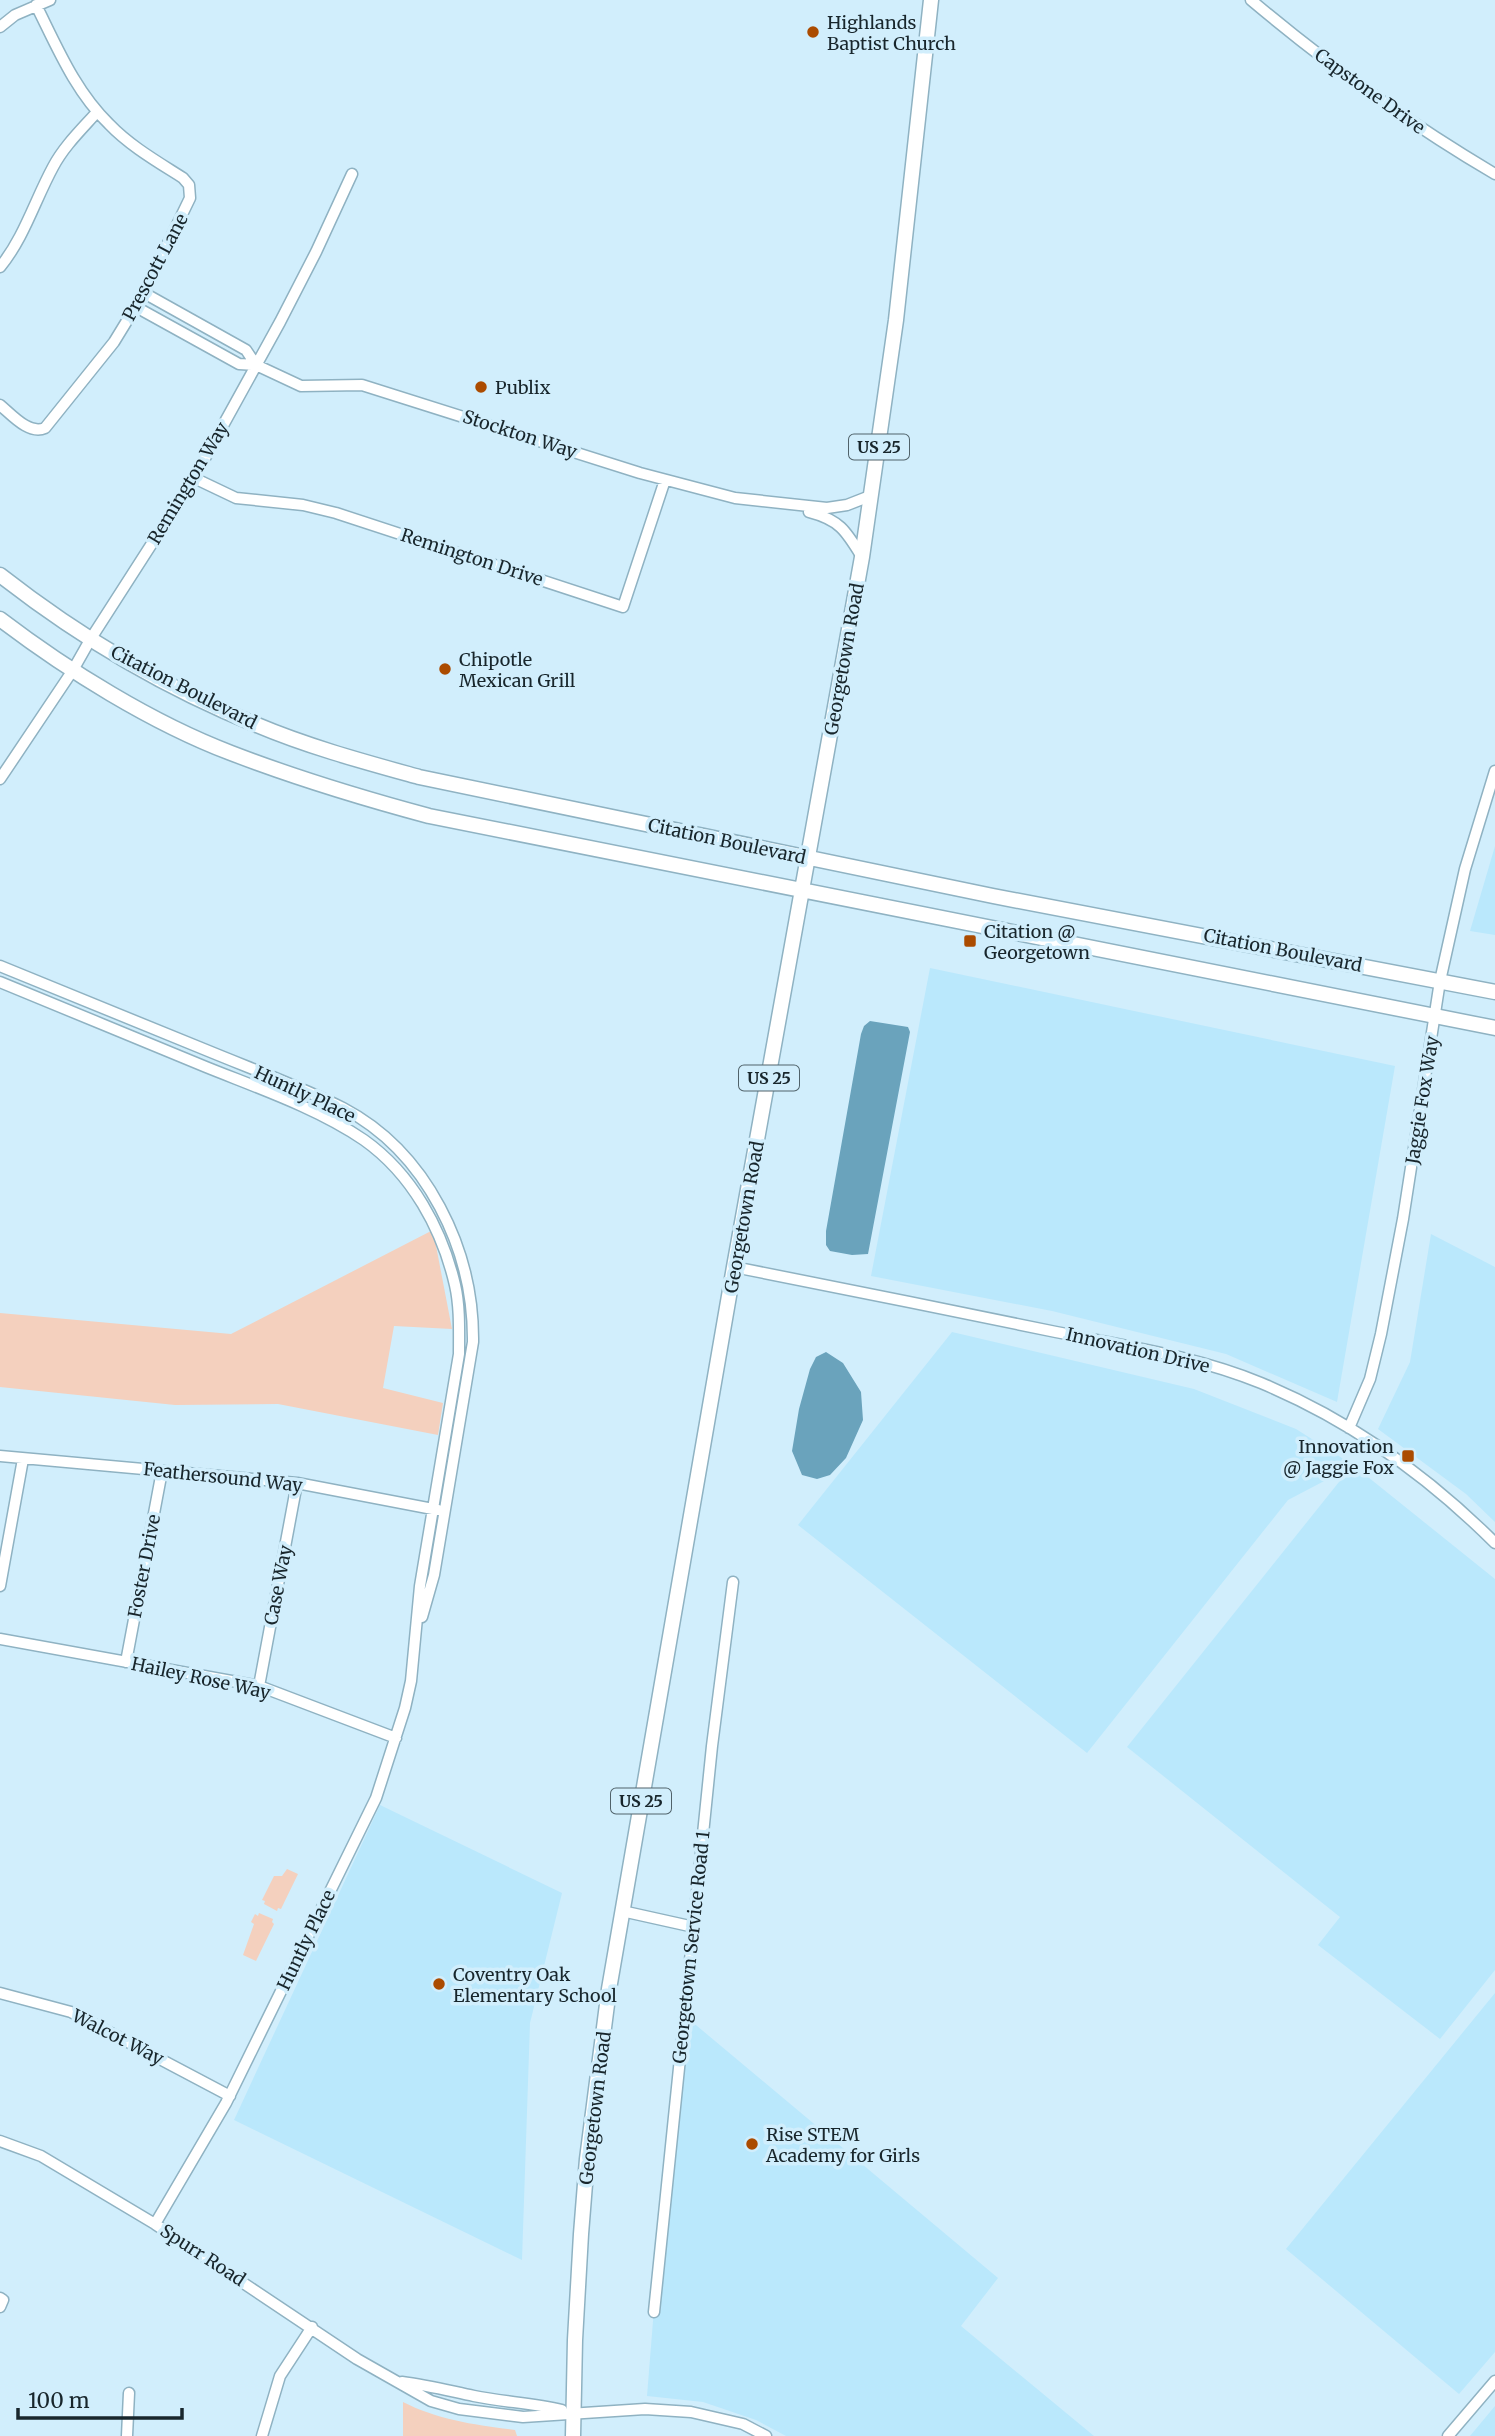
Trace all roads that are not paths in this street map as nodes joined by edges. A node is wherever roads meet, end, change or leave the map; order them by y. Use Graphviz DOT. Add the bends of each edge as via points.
graph roads {
  1 [pos="50,0"];
  2 [pos="931,0"];
  3 [pos="1251,0"];
  4 [pos="36,5"];
  5 [pos="0,27"];
  6 [pos="97,112"];
  7 [pos="352,174"];
  8 [pos="1495,174"];
  9 [pos="0,267"];
  10 [pos="144,293"];
  11 [pos="136,307"];
  12 [pos="256,365"];
  13 [pos="0,405"];
  14 [pos="194,478"];
  15 [pos="665,480"];
  16 [pos="870,496"];
  17 [pos="786,505"];
  18 [pos="862,557"];
  19 [pos="0,575"];
  20 [pos="0,619"];
  21 [pos="90,640"];
  22 [pos="73,670"];
  23 [pos="1495,771"];
  24 [pos="0,779"];
  25 [pos="809,858"];
  26 [pos="803,890"];
  27 [pos="0,966"];
  28 [pos="1440,981"];
  29 [pos="0,982"];
  30 [pos="1495,992"];
  31 [pos="1436,1018"];
  32 [pos="1495,1028"];
  33 [pos="734,1267"];
  34 [pos="1349,1428"];
  35 [pos="0,1456"];
  36 [pos="23,1459"];
  37 [pos="162,1471"];
  38 [pos="297,1483"];
  39 [pos="433,1509"];
  40 [pos="445,1511"];
  41 [pos="1495,1543"];
  42 [pos="733,1582"];
  43 [pos="0,1587"];
  44 [pos="0,1639"];
  45 [pos="416,1640"];
  46 [pos="126,1662"];
  47 [pos="259,1686"];
  48 [pos="396,1738"];
  49 [pos="622,1911"];
  50 [pos="694,1927"];
  51 [pos="0,1993"];
  52 [pos="230,2096"];
  53 [pos="0,2141"];
  54 [pos="155,2224"];
  55 [pos="0,2298"];
  56 [pos="0,2307"];
  57 [pos="654,2312"];
  58 [pos="312,2328"];
  59 [pos="400,2381"];
  60 [pos="1495,2381"];
  61 [pos="129,2393"];
  62 [pos="573,2412"];
  63 [pos="127,2436"];
  64 [pos="262,2436"];
  65 [pos="573,2436"];
  66 [pos="765,2436"];
  67 [pos="1448,2436"];
  1 -- 4 [label="street"];
  2 -- 16 [label="main road, Georgetown Road / US 25" via="896,320"];
  3 -- 8 [label="street, Capstone Drive" via="1411,120"];
  4 -- 5 [label="street"];
  4 -- 6 [label="street, Prescott Lane" via="73,78"];
  6 -- 9 [label="street" via="53,165 16,244"];
  6 -- 10 [label="street, Prescott Lane" via="123,137 183,178 191,191"];
  7 -- 12 [label="street, Remington Way"];
  10 -- 11 [label="street, Prescott Lane"];
  10 -- 12 [label="street, Stockton Way" via="246,350"];
  11 -- 12 [label="street, Stockton Way" via="239,364"];
  11 -- 13 [label="street, Prescott Lane" via="107,352 45,428 31,429"];
  12 -- 14 [label="street, Remington Way"];
  12 -- 15 [label="street, Stockton Way" via="300,386 362,385"];
  14 -- 15 [label="street, Remington Drive" via="236,498 336,513 623,607"];
  14 -- 21 [label="street, Remington Way"];
  15 -- 17 [label="street, Stockton Way"];
  16 -- 17 [label="street, Stockton Way" via="827,508"];
  16 -- 18 [label="main road, Georgetown Road / US 25"];
  17 -- 18 [label="street, Stockton Way" via="839,524"];
  18 -- 25 [label="main road, Georgetown Road / US 25"];
  19 -- 21 [label="main road, Citation Boulevard"];
  20 -- 22 [label="main road, Citation Boulevard"];
  21 -- 22 [label="street, Remington Way"];
  21 -- 25 [label="main road, Citation Boulevard" via="257,725 360,761"];
  22 -- 24 [label="street, Remington Way"];
  22 -- 26 [label="main road, Citation Boulevard" via="230,752 369,800"];
  23 -- 28 [label="street, Jaggie Fox Way" via="1465,869"];
  25 -- 26 [label="main road, Georgetown Road / US 25"];
  25 -- 28 [label="main road, Citation Boulevard"];
  26 -- 31 [label="main road, Citation Boulevard"];
  26 -- 33 [label="main road, Georgetown Road / US 25"];
  27 -- 40 [label="street, Huntly Place" via="344,1109 379,1132 406,1158 444,1214 467,1276 473,1317 469,1372"];
  28 -- 30 [label="main road, Citation Boulevard"];
  28 -- 31 [label="street, Jaggie Fox Way"];
  29 -- 39 [label="street, Huntly Place" via="334,1122 380,1153 415,1192 434,1224 455,1286 459,1324"];
  31 -- 32 [label="main road, Citation Boulevard"];
  31 -- 34 [label="street, Jaggie Fox Way" via="1381,1334 1370,1379"];
  33 -- 34 [label="street, Innovation Drive" via="1173,1356 1260,1383"];
  33 -- 49 [label="main road, Georgetown Road / US 25"];
  34 -- 41 [label="street, Innovation Drive" via="1443,1493"];
  35 -- 36 [label="street, Feathersound Way"];
  36 -- 37 [label="street, Feathersound Way"];
  36 -- 43 [label="street"];
  37 -- 38 [label="street, Feathersound Way"];
  37 -- 46 [label="street, Foster Drive"];
  38 -- 39 [label="street, Feathersound Way"];
  38 -- 47 [label="street, Case Way"];
  39 -- 40 [label="street, Feathersound Way"];
  39 -- 45 [label="street, Huntly Place" via="419,1586"];
  40 -- 45 [label="street, Huntly Place"];
  42 -- 50 [label="street, Georgetown Service Road 1"];
  44 -- 46 [label="street, Hailey Rose Way"];
  45 -- 48 [label="street, Huntly Place"];
  46 -- 47 [label="street, Hailey Rose Way"];
  47 -- 48 [label="street, Hailey Rose Way"];
  48 -- 52 [label="street, Huntly Place" via="376,1798"];
  49 -- 50 [label="street"];
  49 -- 62 [label="main road, Georgetown Road / US 25" via="587,2159"];
  50 -- 57 [label="street, Georgetown Service Road 1"];
  51 -- 52 [label="street, Walcot Way" via="71,2012"];
  52 -- 54 [label="street, Huntly Place"];
  53 -- 54 [label="street, Spurr Road" via="41,2157"];
  54 -- 58 [label="street, Spurr Road"];
  55 -- 56 [label="street" via="4,2300"];
  58 -- 59 [label="street, Spurr Road"];
  58 -- 64 [label="street" via="281,2376"];
  59 -- 62 [label="street, Spurr Road"];
  59 -- 62 [label="street, Spurr Road" via="431,2401 459,2409 523,2417"];
  60 -- 67 [label="street"];
  61 -- 63 [label="street"];
  62 -- 65 [label="main road, Georgetown Road / US 25"];
  62 -- 66 [label="street, Spurr Road" via="691,2412 743,2424"];
}
